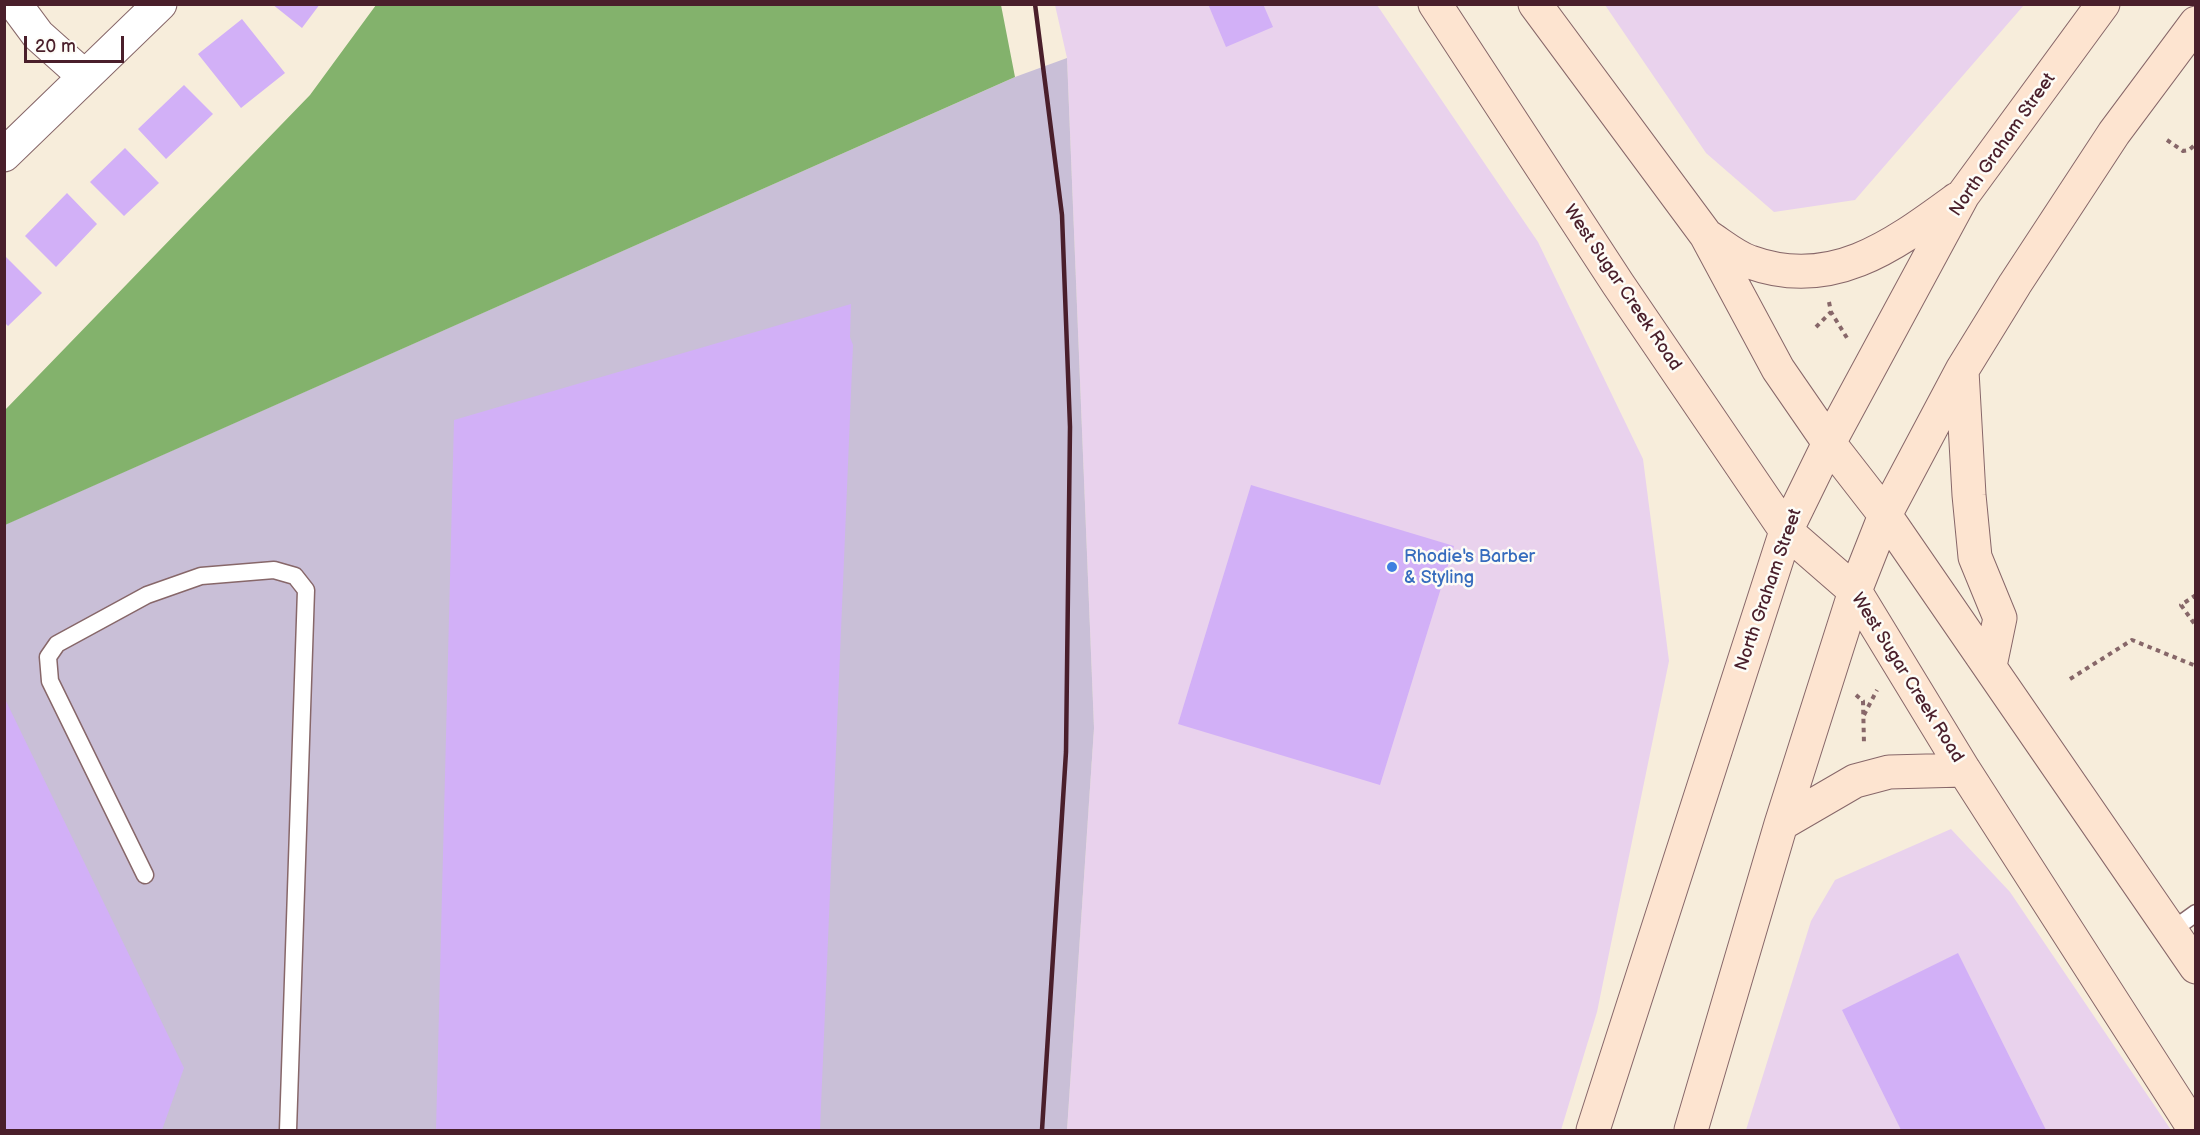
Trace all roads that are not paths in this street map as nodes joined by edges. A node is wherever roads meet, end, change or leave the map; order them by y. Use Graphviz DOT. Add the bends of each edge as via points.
graph roads {
  1 [pos="15,4"];
  2 [pos="160,4"];
  3 [pos="1435,4"];
  4 [pos="1535,4"];
  5 [pos="2103,4"];
  6 [pos="2196,23"];
  7 [pos="84,76"];
  8 [pos="4,154"];
  9 [pos="1963,195"];
  10 [pos="1706,235"];
  11 [pos="1962,370"];
  12 [pos="1829,443"];
  13 [pos="1885,515"];
  14 [pos="1786,531"];
  15 [pos="1856,591"];
  16 [pos="1990,666"];
  17 [pos="1964,770"];
  18 [pos="1781,824"];
  19 [pos="145,875"];
  20 [pos="2183,922"];
  21 [pos="2196,967"];
  22 [pos="288,1131"];
  23 [pos="1593,1131"];
  24 [pos="1690,1131"];
  25 [pos="2195,1131"];
  1 -- 7 [label="street" via="38,35"];
  2 -- 7 [label="street"];
  3 -- 14 [label="main road, West Sugar Creek Road"];
  4 -- 10 [label="main road"];
  5 -- 9 [label="main road, North Graham Street"];
  6 -- 11 [label="main road" via="2114,133"];
  7 -- 8 [label="street"];
  9 -- 10 [label="main road" via="1906,237 1842,267 1782,271 1749,262"];
  9 -- 12 [label="main road, North Graham Street"];
  10 -- 12 [label="main road" via="1778,369"];
  11 -- 13 [label="main road"];
  11 -- 16 [label="main road" via="1975,558 2000,618"];
  12 -- 13 [label="main road"];
  12 -- 14 [label="main road, North Graham Street"];
  13 -- 15 [label="main road"];
  13 -- 16 [label="main road"];
  14 -- 15 [label="main road, West Sugar Creek Road"];
  14 -- 23 [label="main road, North Graham Street"];
  15 -- 17 [label="main road, West Sugar Creek Road"];
  15 -- 18 [label="main road"];
  16 -- 20 [label="main road"];
  17 -- 18 [label="main road" via="1889,772 1856,781"];
  17 -- 25 [label="main road, West Sugar Creek Road"];
  18 -- 24 [label="main road"];
  19 -- 22 [label="lane" via="50,681 48,657 57,644 147,595 201,576 274,570 295,576 306,590"];
  20 -- 21 [label="main road"];
}
